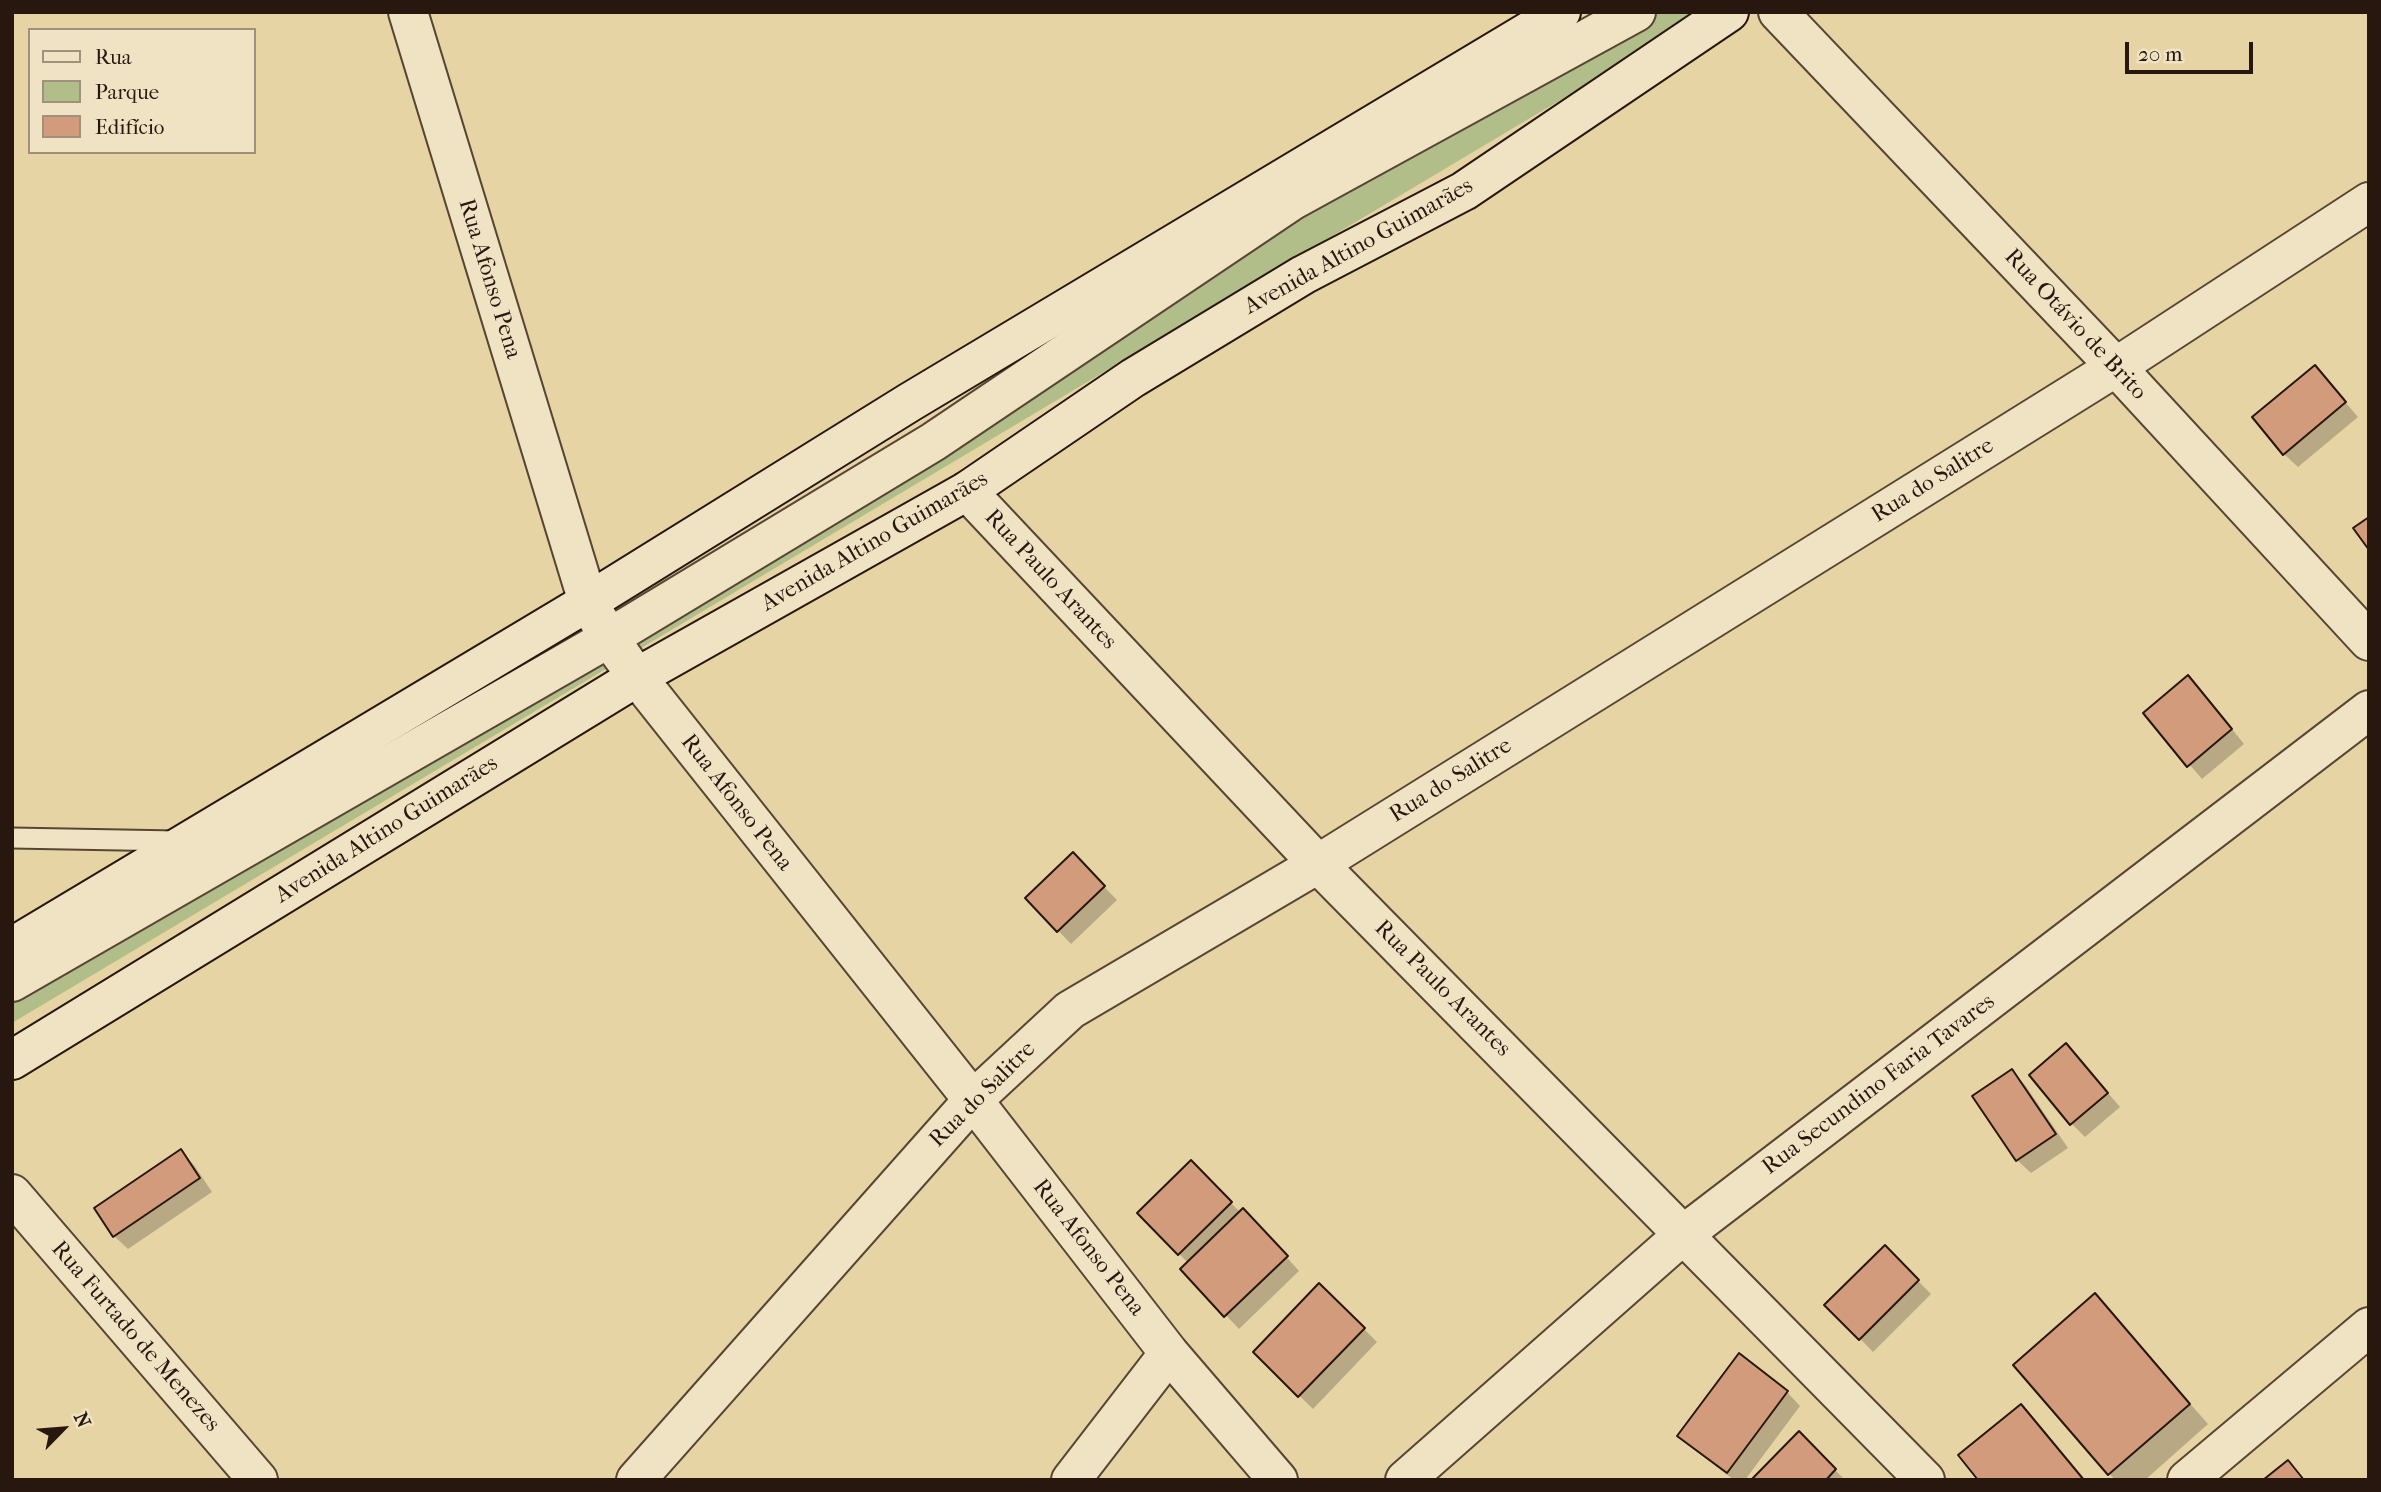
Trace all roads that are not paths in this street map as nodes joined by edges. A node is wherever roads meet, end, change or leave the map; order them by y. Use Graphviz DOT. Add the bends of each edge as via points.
graph roads {
  1 [pos="408,12"];
  2 [pos="1561,12"];
  3 [pos="1636,12"];
  4 [pos="1729,12"];
  5 [pos="1778,12"];
  6 [pos="2369,202"];
  7 [pos="2116,367"];
  8 [pos="967,491"];
  9 [pos="588,603"];
  10 [pos="609,638"];
  11 [pos="2369,641"];
  12 [pos="637,677"];
  13 [pos="2369,710"];
  14 [pos="12,838"];
  15 [pos="189,842"];
  16 [pos="1318,864"];
  17 [pos="12,947"];
  18 [pos="12,982"];
  19 [pos="12,1060"];
  20 [pos="973,1100"];
  21 [pos="12,1194"];
  22 [pos="1684,1234"];
  23 [pos="2369,1327"];
  24 [pos="1168,1353"];
  25 [pos="258,1480"];
  26 [pos="636,1480"];
  27 [pos="1071,1480"];
  28 [pos="1278,1480"];
  29 [pos="1405,1480"];
  30 [pos="1925,1480"];
  31 [pos="2188,1480"];
  1 -- 9 [label="street, Rua Afonso Pena"];
  2 -- 9 [label="street" via="910,402"];
  3 -- 10 [label="street" via="1293,200 933,442"];
  4 -- 8 [label="street, Avenida Altino Guimarães" via="1464,191 1303,275 1133,378"];
  5 -- 7 [label="street, Rua Otávio de Brito"];
  6 -- 7 [label="street, Rua do Salitre"];
  7 -- 11 [label="street, Rua Otávio de Brito"];
  7 -- 16 [label="street, Rua do Salitre"];
  8 -- 12 [label="street, Avenida Altino Guimarães"];
  8 -- 16 [label="street, Rua Paulo Arantes"];
  9 -- 10 [label="street, Rua Afonso Pena"];
  9 -- 15 [label="street"];
  10 -- 12 [label="street, Rua Afonso Pena"];
  10 -- 18 [label="street"];
  12 -- 19 [label="street, Avenida Altino Guimarães"];
  12 -- 20 [label="street, Rua Afonso Pena"];
  13 -- 22 [label="street, Rua Secundino Faria Tavares"];
  14 -- 15 [label="lane"];
  15 -- 17 [label="street"];
  16 -- 20 [label="street, Rua do Salitre" via="1070,1010"];
  16 -- 22 [label="street, Rua Paulo Arantes"];
  20 -- 24 [label="street, Rua Afonso Pena"];
  20 -- 26 [label="street, Rua do Salitre"];
  21 -- 25 [label="street, Rua Furtado de Menezes"];
  22 -- 29 [label="street, Rua Secundino Faria Tavares"];
  22 -- 30 [label="street, Rua Paulo Arantes"];
  23 -- 31 [label="street"];
  24 -- 27 [label="street"];
  24 -- 28 [label="street, Rua Afonso Pena"];
}
